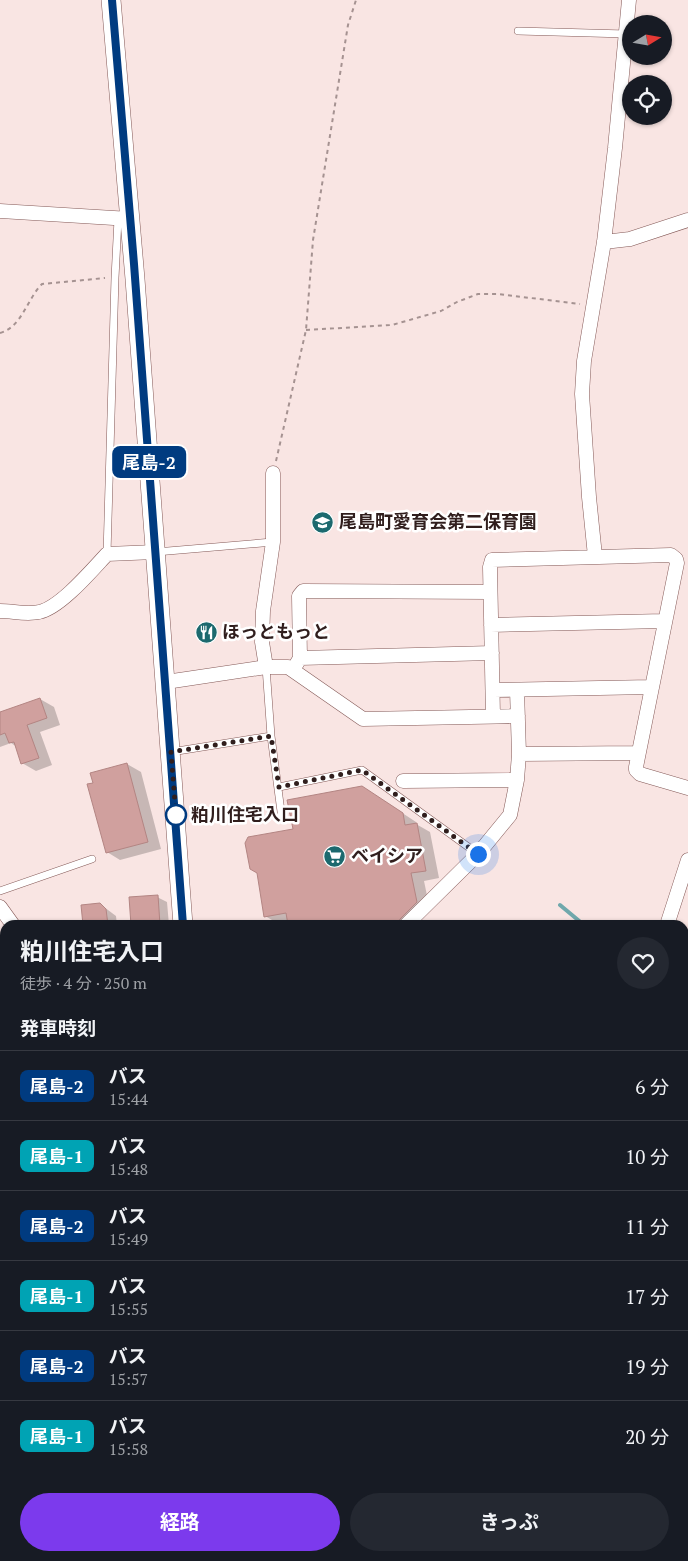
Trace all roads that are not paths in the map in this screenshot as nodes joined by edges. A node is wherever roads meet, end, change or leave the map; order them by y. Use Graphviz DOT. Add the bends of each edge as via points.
graph roads {
  1 [pos="112,0"];
  2 [pos="629,0"];
  3 [pos="628,15"];
  4 [pos="518,31"];
  5 [pos="622,34"];
  6 [pos="623,65"];
  7 [pos="0,211"];
  8 [pos="124,219"];
  9 [pos="688,220"];
  10 [pos="604,242"];
  11 [pos="273,473"];
  12 [pos="273,542"];
  13 [pos="155,552"];
  14 [pos="107,554"];
  15 [pos="595,556"];
  16 [pos="490,592"];
  17 [pos="0,611"];
  18 [pos="664,621"];
  19 [pos="491,625"];
  20 [pos="492,654"];
  21 [pos="296,664"];
  22 [pos="266,667"];
  23 [pos="166,682"];
  24 [pos="651,687"];
  25 [pos="492,690"];
  26 [pos="517,690"];
  27 [pos="493,716"];
  28 [pos="518,716"];
  29 [pos="271,736"];
  30 [pos="171,752"];
  31 [pos="638,753"];
  32 [pos="519,754"];
  33 [pos="517,780"];
  34 [pos="403,781"];
  35 [pos="279,787"];
  36 [pos="688,788"];
  37 [pos="282,818"];
  38 [pos="478,854"];
  39 [pos="92,859"];
  40 [pos="688,860"];
  41 [pos="0,891"];
  42 [pos="0,907"];
  43 [pos="9,920"];
  44 [pos="184,920"];
  45 [pos="416,920"];
  46 [pos="669,920"];
  1 -- 8 [label="main road"];
  2 -- 3 [label="street"];
  4 -- 5 [label="lane"];
  6 -- 10 [label="street"];
  7 -- 8 [label="street"];
  8 -- 13 [label="main road"];
  8 -- 14 [label="lane" via="115,278"];
  9 -- 10 [label="street" via="630,239"];
  10 -- 15 [label="street" via="584,361 582,394"];
  11 -- 12 [label="street"];
  12 -- 13 [label="lane"];
  12 -- 22 [label="street" via="263,611 262,642"];
  13 -- 14 [label="street"];
  13 -- 23 [label="main road"];
  14 -- 17 [label="street" via="48,610 30,613"];
  15 -- 16 [label="street" via="495,559 490,562"];
  15 -- 18 [label="street" via="674,557 677,563"];
  16 -- 19 [label="street"];
  16 -- 21 [label="street" via="303,591 299,596"];
  18 -- 19 [label="street"];
  18 -- 24 [label="street"];
  19 -- 20 [label="street"];
  20 -- 21 [label="street"];
  20 -- 25 [label="street"];
  21 -- 22 [label="street"];
  21 -- 27 [label="street" via="363,719"];
  22 -- 23 [label="street"];
  22 -- 29 [label="lane"];
  23 -- 30 [label="main road"];
  24 -- 26 [label="street"];
  24 -- 31 [label="street"];
  25 -- 26 [label="street"];
  25 -- 27 [label="street"];
  26 -- 28 [label="street"];
  27 -- 28 [label="street"];
  28 -- 32 [label="street"];
  29 -- 30 [label="lane"];
  29 -- 35 [label="lane"];
  30 -- 44 [label="main road"];
  31 -- 32 [label="street"];
  31 -- 36 [label="street" via="636,770 640,774"];
  32 -- 33 [label="street"];
  33 -- 34 [label="street"];
  33 -- 38 [label="street" via="510,815"];
  35 -- 37 [label="lane"];
  35 -- 38 [label="lane" via="362,770"];
  38 -- 45 [label="street"];
  39 -- 41 [label="lane"];
  40 -- 46 [label="street"];
  42 -- 43 [label="street"];
}
